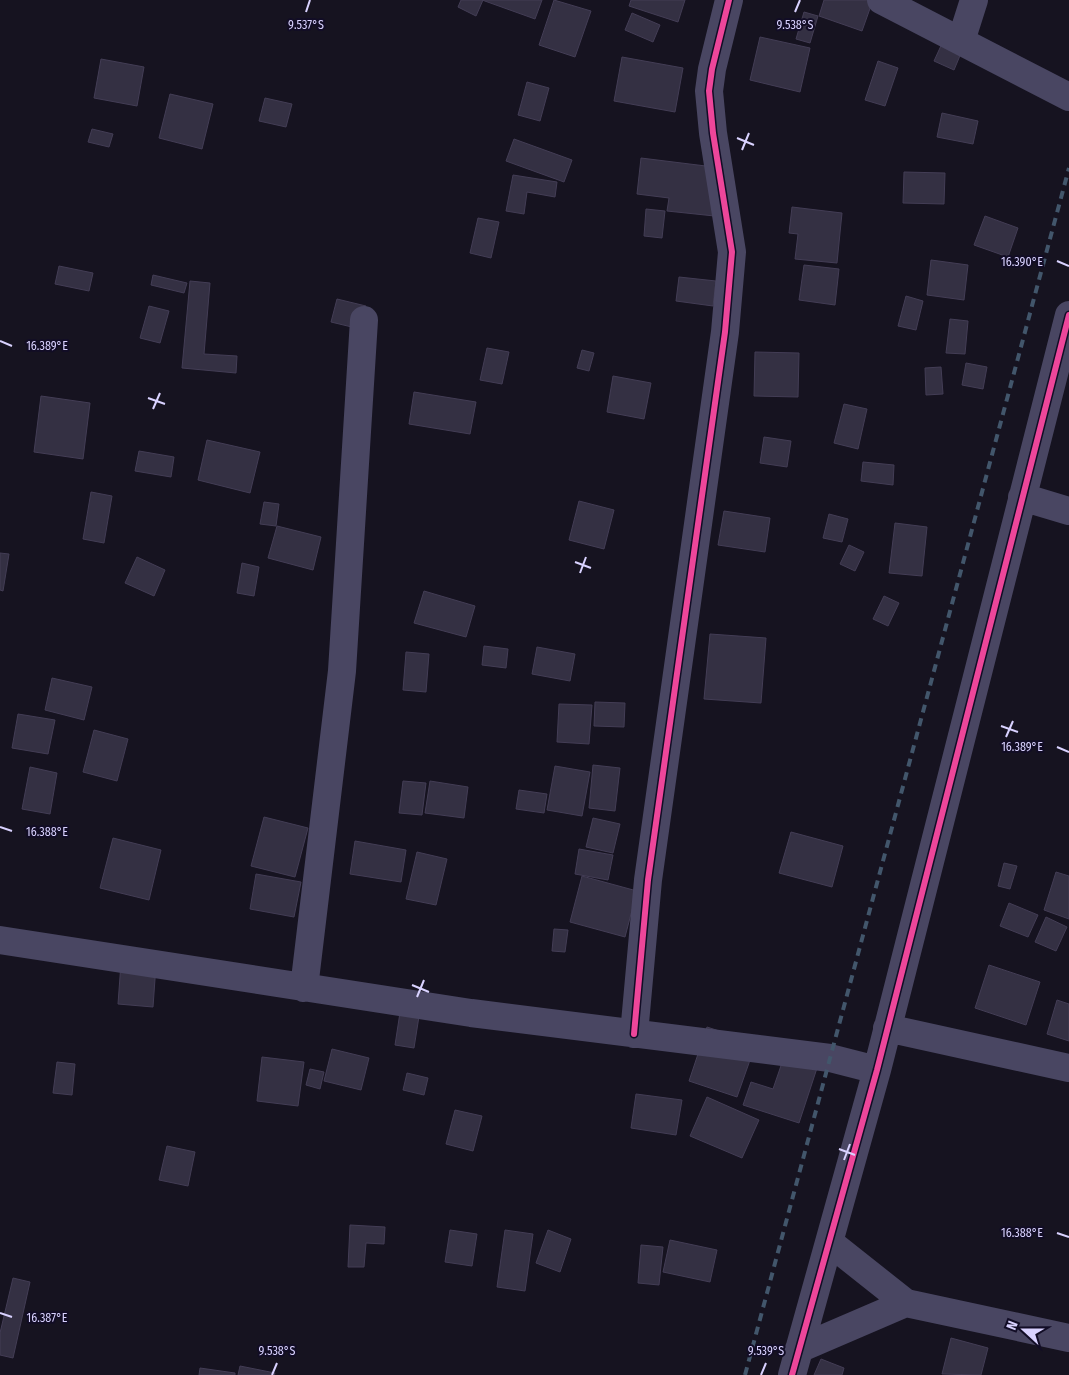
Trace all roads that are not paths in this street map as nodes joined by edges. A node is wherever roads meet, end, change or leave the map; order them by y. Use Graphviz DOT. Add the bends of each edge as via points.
graph roads {
  1 [pos="729,0"];
  2 [pos="881,0"];
  3 [pos="974,0"];
  4 [pos="961,41"];
  5 [pos="1069,97"];
  6 [pos="1069,315"];
  7 [pos="364,320"];
  8 [pos="1022,496"];
  9 [pos="1069,511"];
  10 [pos="0,940"];
  11 [pos="304,988"];
  12 [pos="887,1028"];
  13 [pos="634,1034"];
  14 [pos="1069,1068"];
  15 [pos="877,1070"];
  16 [pos="829,1242"];
  17 [pos="906,1304"];
  18 [pos="1069,1338"];
  19 [pos="799,1349"];
  20 [pos="792,1375"];
  1 -- 13 [label="street" via="709,91 732,252 726,323 648,880"];
  2 -- 4 [label="street"];
  3 -- 4 [label="street"];
  4 -- 5 [label="street"];
  6 -- 8 [label="street"];
  7 -- 11 [label="street" via="342,671"];
  8 -- 9 [label="street"];
  8 -- 12 [label="street"];
  10 -- 11 [label="street"];
  11 -- 13 [label="street"];
  12 -- 14 [label="street"];
  12 -- 15 [label="street"];
  13 -- 15 [label="street" via="830,1058"];
  15 -- 16 [label="street"];
  16 -- 17 [label="street"];
  16 -- 19 [label="street"];
  17 -- 18 [label="street"];
  17 -- 19 [label="street"];
  19 -- 20 [label="street"];
}
